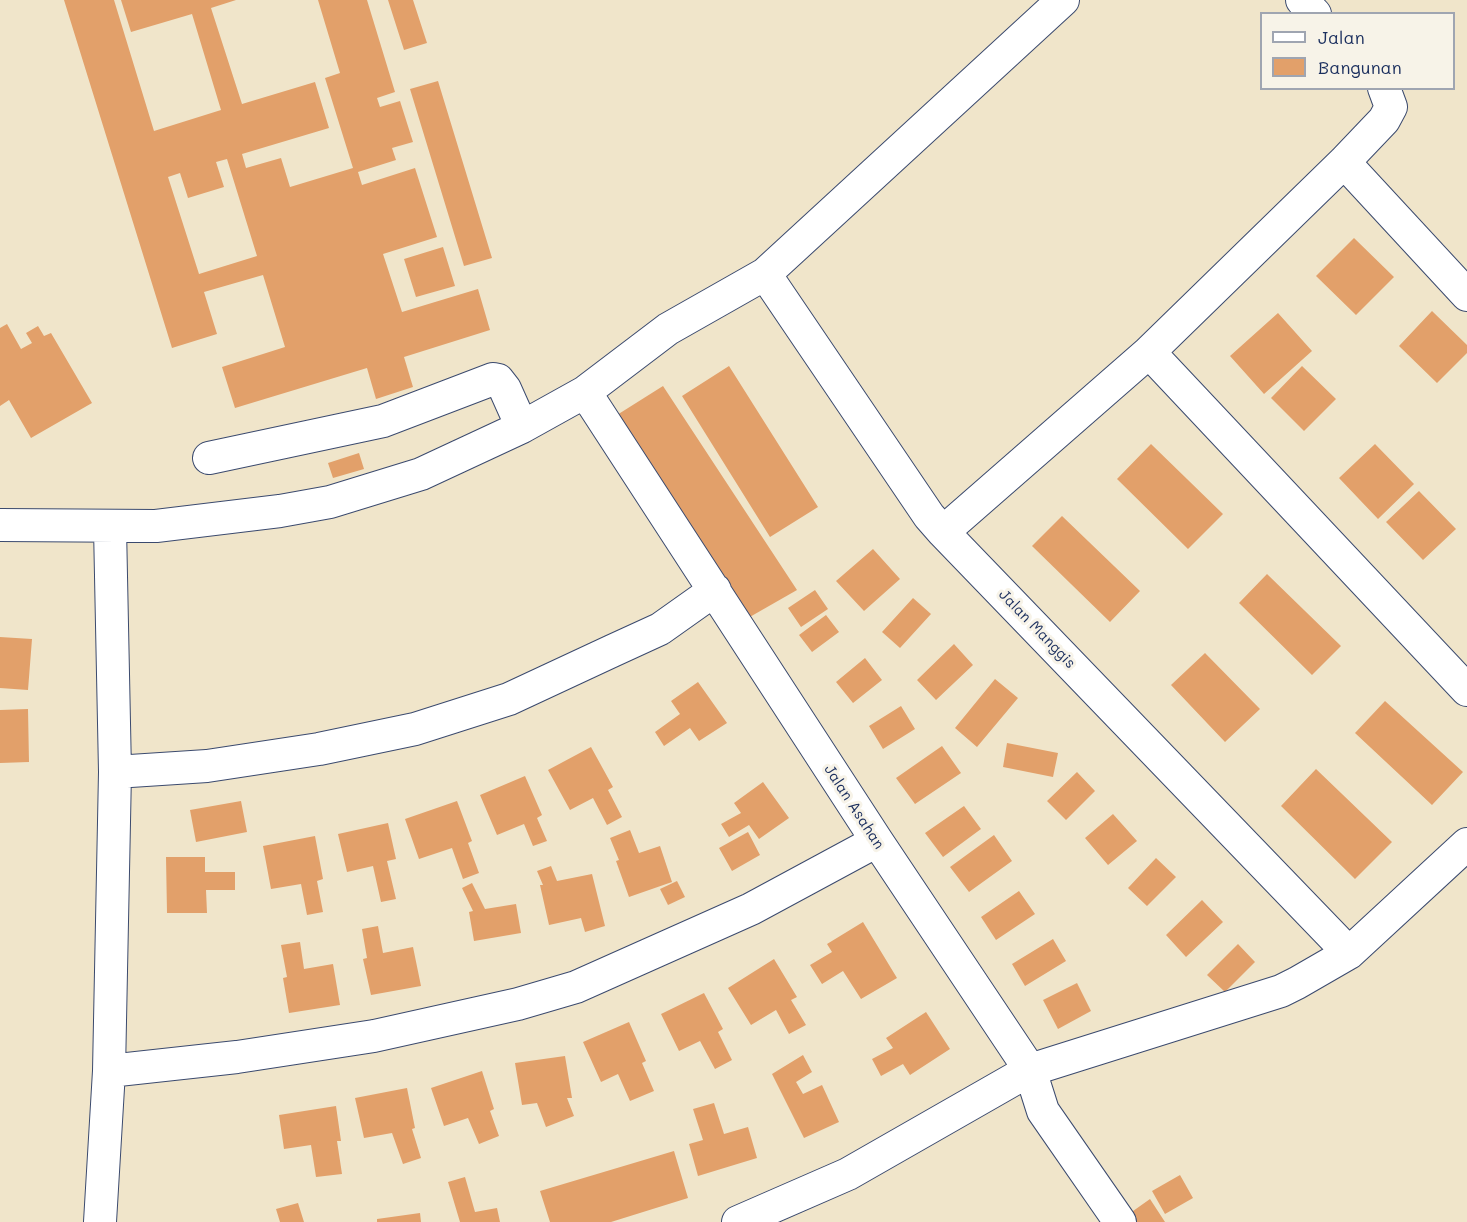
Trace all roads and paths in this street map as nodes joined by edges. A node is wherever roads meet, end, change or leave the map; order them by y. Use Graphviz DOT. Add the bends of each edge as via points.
graph roads {
  1 [pos="1064,0"];
  2 [pos="1302,0"];
  3 [pos="1312,12"];
  4 [pos="1385,90"];
  5 [pos="1344,162"];
  6 [pos="765,274"];
  7 [pos="1467,295"];
  8 [pos="1149,352"];
  9 [pos="585,392"];
  10 [pos="522,427"];
  11 [pos="209,458"];
  12 [pos="0,525"];
  13 [pos="110,526"];
  14 [pos="943,532"];
  15 [pos="714,590"];
  16 [pos="1467,690"];
  17 [pos="116,772"];
  18 [pos="877,841"];
  19 [pos="1467,844"];
  20 [pos="1348,953"];
  21 [pos="1030,1070"];
  22 [pos="109,1071"];
  23 [pos="100,1222"];
  24 [pos="738,1222"];
  25 [pos="1120,1222"];
  1 -- 6 [label="street"];
  2 -- 3 [label="street"];
  4 -- 5 [label="street" via="1390,107 1384,120"];
  5 -- 7 [label="street"];
  5 -- 8 [label="street"];
  6 -- 9 [label="street" via="668,330"];
  6 -- 14 [label="street, Jalan Manggis"];
  8 -- 14 [label="street"];
  8 -- 16 [label="street"];
  9 -- 10 [label="street"];
  9 -- 15 [label="street, Jalan Asahan"];
  10 -- 11 [label="street" via="505,389 493,379 383,421"];
  10 -- 13 [label="street" via="421,474 330,502 197,522"];
  12 -- 13 [label="street"];
  13 -- 17 [label="street"];
  14 -- 20 [label="street, Jalan Manggis"];
  15 -- 17 [label="street" via="660,629 509,699 415,729 207,766"];
  15 -- 18 [label="street, Jalan Asahan"];
  17 -- 22 [label="street"];
  18 -- 21 [label="street, Jalan Asahan"];
  18 -- 22 [label="street" via="751,909 557,993 374,1036"];
  19 -- 20 [label="street"];
  20 -- 21 [label="street" via="1281,991"];
  21 -- 24 [label="street" via="848,1174"];
  21 -- 25 [label="street, Jalan Asahan" via="1042,1111"];
  22 -- 23 [label="street"];
}
